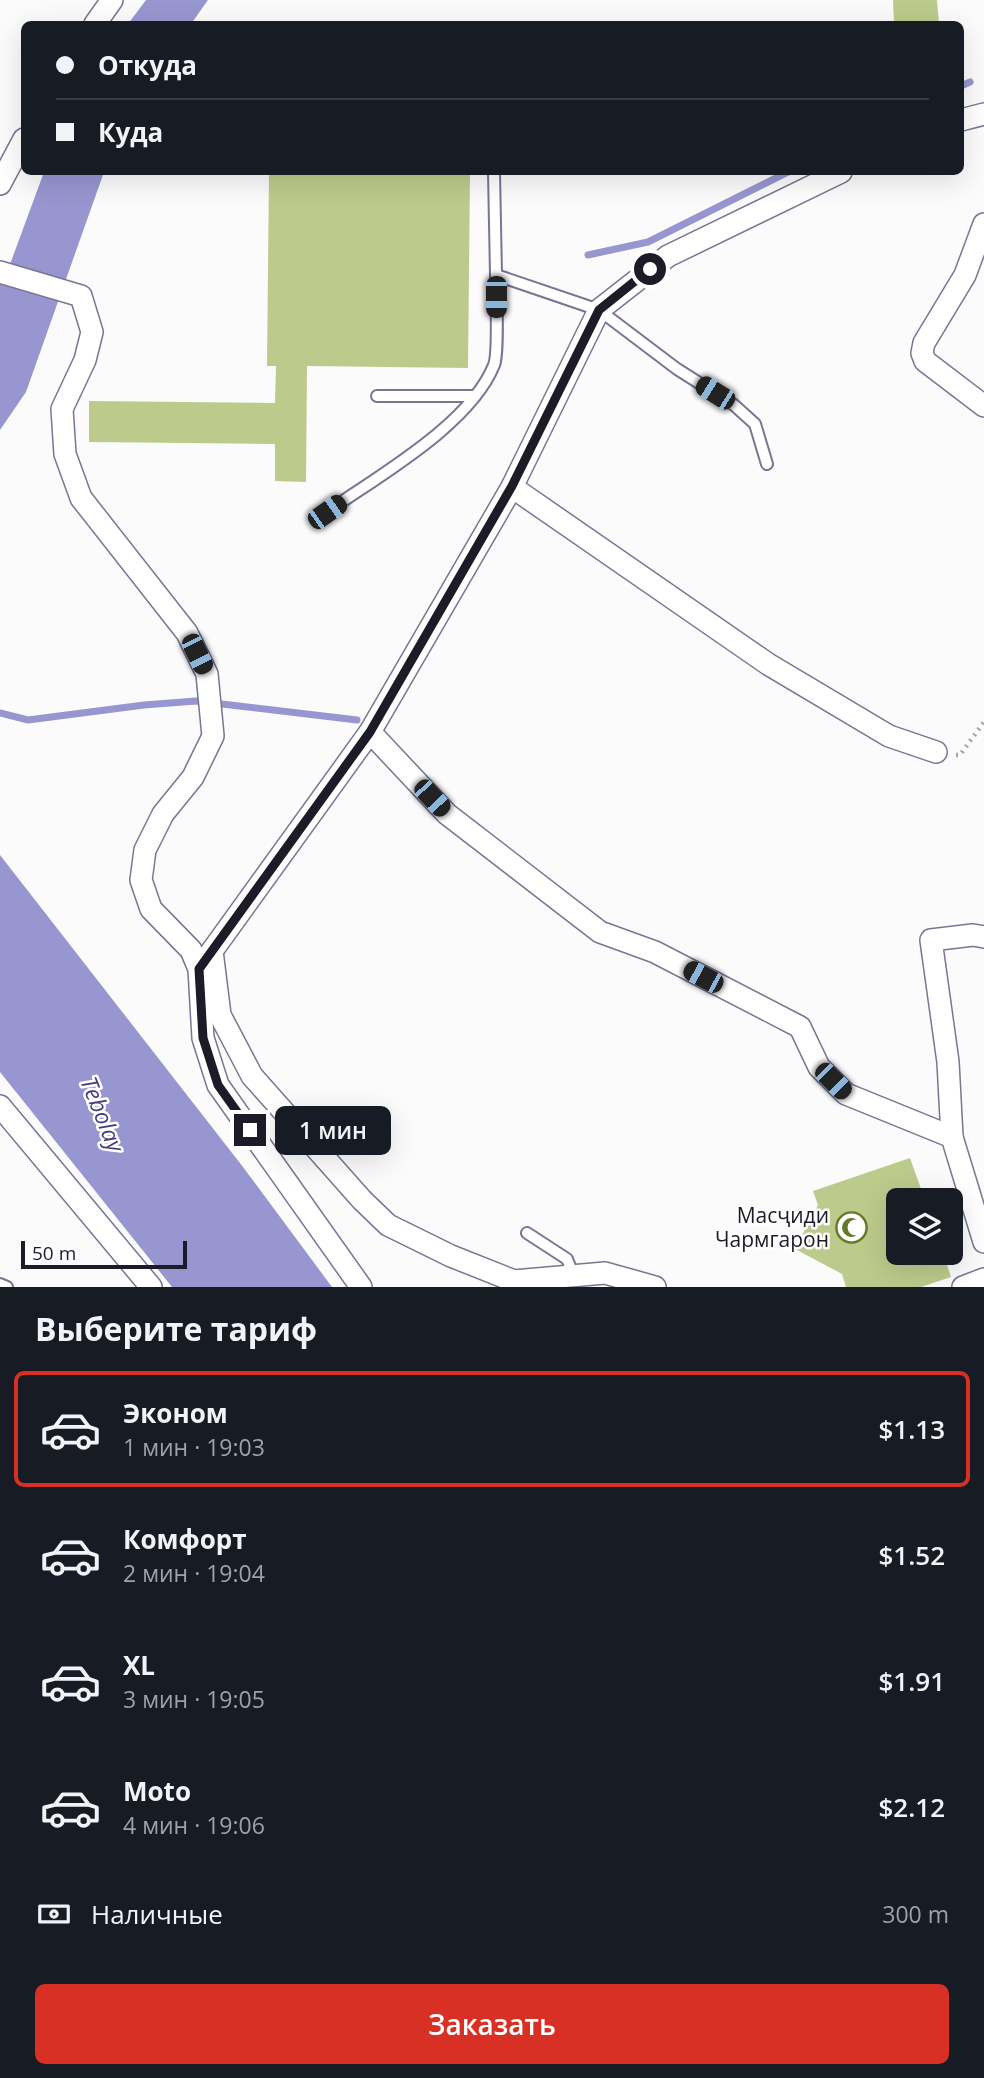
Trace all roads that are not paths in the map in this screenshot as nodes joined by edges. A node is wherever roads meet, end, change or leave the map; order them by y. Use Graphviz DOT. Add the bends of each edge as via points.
graph roads {
  1 [pos="112,0"];
  2 [pos="97,21"];
  3 [pos="984,114"];
  4 [pos="964,119"];
  5 [pos="21,145"];
  6 [pos="494,175"];
  7 [pos="835,175"];
  8 [pos="0,184"];
  9 [pos="984,223"];
  10 [pos="0,272"];
  11 [pos="496,275"];
  12 [pos="599,310"];
  13 [pos="377,396"];
  14 [pos="475,396"];
  15 [pos="984,406"];
  16 [pos="767,464"];
  17 [pos="512,486"];
  18 [pos="327,512"];
  19 [pos="370,732"];
  20 [pos="936,752"];
  21 [pos="984,937"];
  22 [pos="212,951"];
  23 [pos="199,969"];
  24 [pos="0,1106"];
  25 [pos="952,1137"];
  26 [pos="527,1233"];
  27 [pos="984,1242"];
  28 [pos="573,1274"];
  29 [pos="984,1279"];
  30 [pos="0,1284"];
  31 [pos="8,1287"];
  32 [pos="151,1287"];
  33 [pos="361,1287"];
  34 [pos="655,1287"];
  35 [pos="963,1287"];
  1 -- 2 [label="street"];
  3 -- 4 [label="street"];
  5 -- 8 [label="street"];
  6 -- 11 [label="lane"];
  7 -- 12 [label="street" via="668,256"];
  9 -- 15 [label="street" via="965,275 922,353 925,361"];
  10 -- 23 [label="street" via="81,296 92,332 85,360 62,409 65,454 81,498 187,633 207,674 213,736 193,777 163,814 145,850 141,880 151,909 191,950"];
  11 -- 12 [label="lane"];
  11 -- 14 [label="lane" via="495,364"];
  12 -- 16 [label="lane" via="755,424"];
  12 -- 17 [label="street"];
  13 -- 14 [label="lane"];
  14 -- 18 [label="lane" via="448,426"];
  17 -- 19 [label="street"];
  17 -- 20 [label="street" via="768,664 889,736"];
  19 -- 22 [label="street"];
  19 -- 25 [label="street" via="447,814 600,932 655,952 800,1027 820,1067 846,1094"];
  21 -- 25 [label="street" via="930,940 948,1062"];
  22 -- 23 [label="street"];
  22 -- 28 [label="street" via="220,1015 252,1076 388,1225 514,1281"];
  23 -- 33 [label="street" via="203,1038 218,1085"];
  24 -- 32 [label="street"];
  25 -- 27 [label="street"];
  26 -- 28 [label="lane" via="567,1259"];
  28 -- 34 [label="street" via="605,1273"];
  29 -- 35 [label="street"];
  30 -- 31 [label="lane"];
}
